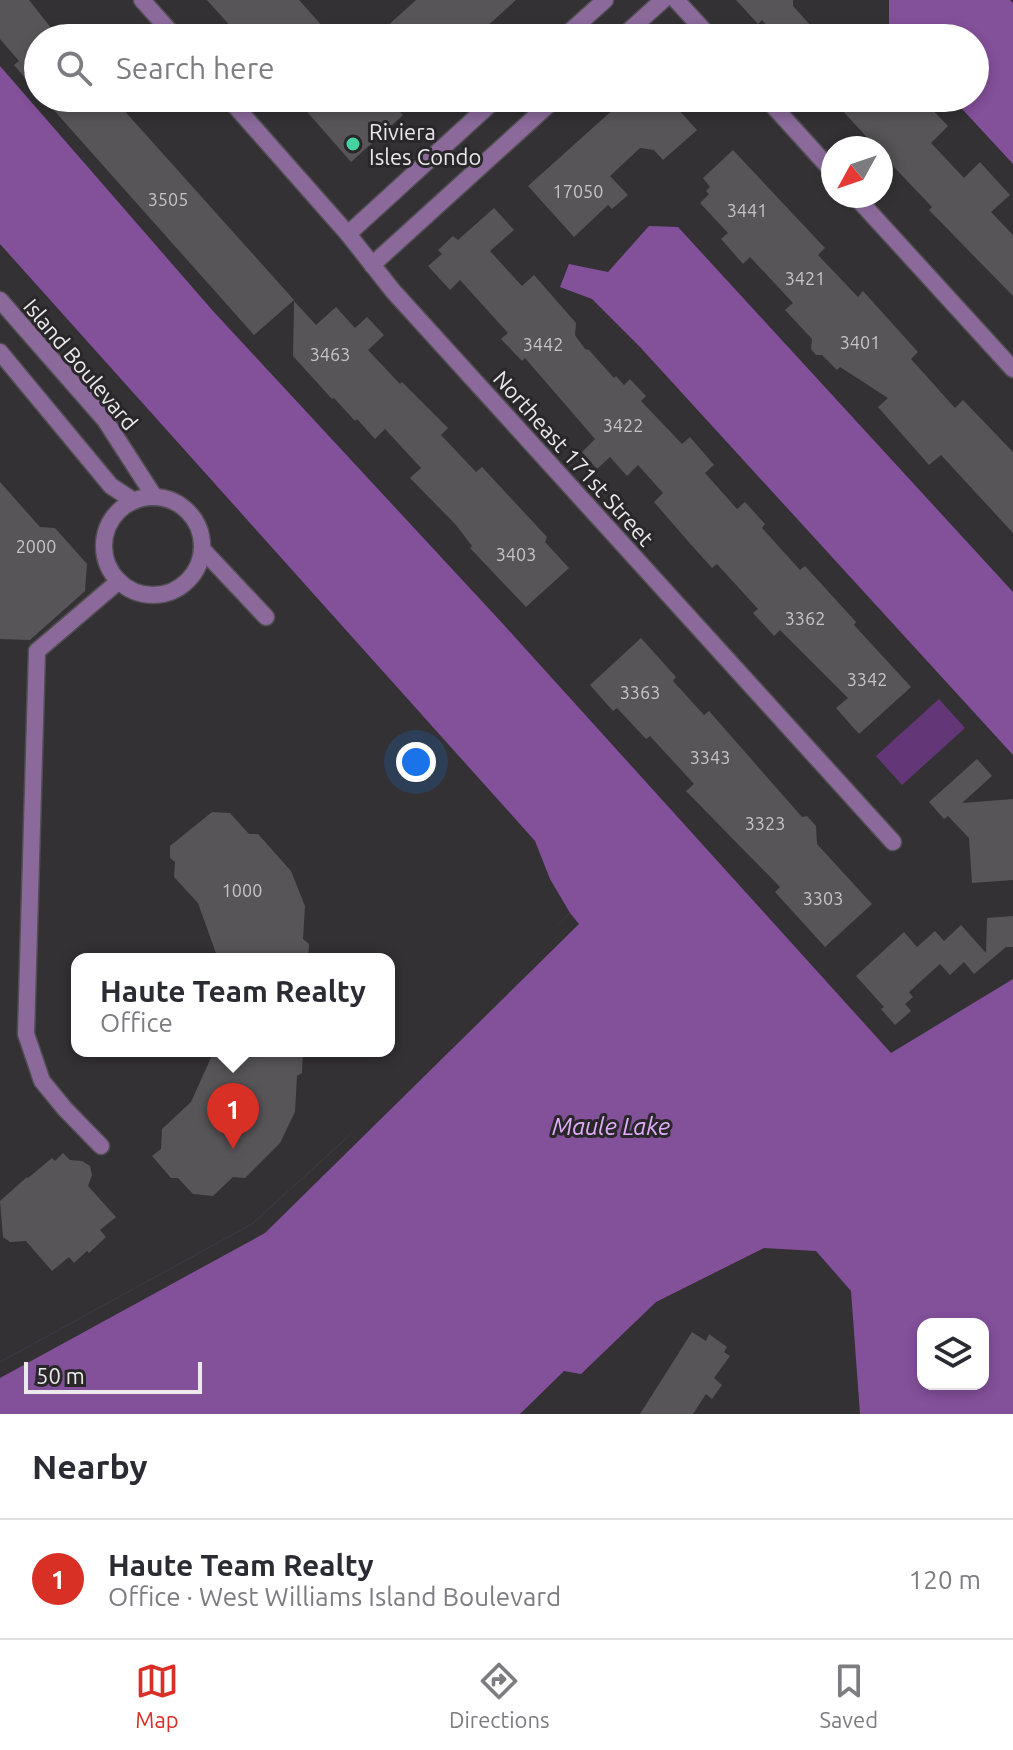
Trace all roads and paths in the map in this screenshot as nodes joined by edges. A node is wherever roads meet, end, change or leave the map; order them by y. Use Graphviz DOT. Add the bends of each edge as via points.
graph roads {
  1 [pos="142,0"];
  2 [pos="605,0"];
  3 [pos="663,0"];
  4 [pos="676,0"];
  5 [pos="163,24"];
  6 [pos="578,24"];
  7 [pos="636,24"];
  8 [pos="698,24"];
  9 [pos="240,112"];
  10 [pos="482,112"];
  11 [pos="541,112"];
  12 [pos="779,112"];
  13 [pos="821,159"];
  14 [pos="866,208"];
  15 [pos="348,234"];
  16 [pos="372,265"];
  17 [pos="0,300"];
  18 [pos="0,352"];
  19 [pos="1013,369"];
  20 [pos="154,496"];
  21 [pos="134,501"];
  22 [pos="202,549"];
  23 [pos="119,581"];
  24 [pos="266,617"];
  25 [pos="893,842"];
  26 [pos="101,1146"];
  1 -- 5 [label="street"];
  2 -- 6 [label="street"];
  3 -- 7 [label="street"];
  4 -- 8 [label="street"];
  9 -- 15 [label="street, Northeast 171st Street"];
  10 -- 15 [label="street"];
  11 -- 16 [label="street"];
  12 -- 13 [label="street"];
  14 -- 19 [label="street"];
  15 -- 16 [label="street, Northeast 171st Street"];
  16 -- 25 [label="street, Northeast 171st Street"];
  17 -- 20 [label="street, Island Boulevard" via="105,420"];
  18 -- 21 [label="street" via="111,486"];
  20 -- 21 [label="street"];
  20 -- 22 [label="street" via="184,507 201,533"];
  21 -- 23 [label="street" via="123,506 105,534 104,551"];
  22 -- 23 [label="street" via="191,578 164,594 149,595"];
  22 -- 24 [label="street"];
  23 -- 26 [label="street" via="37,651 26,1034 42,1081"];
}
